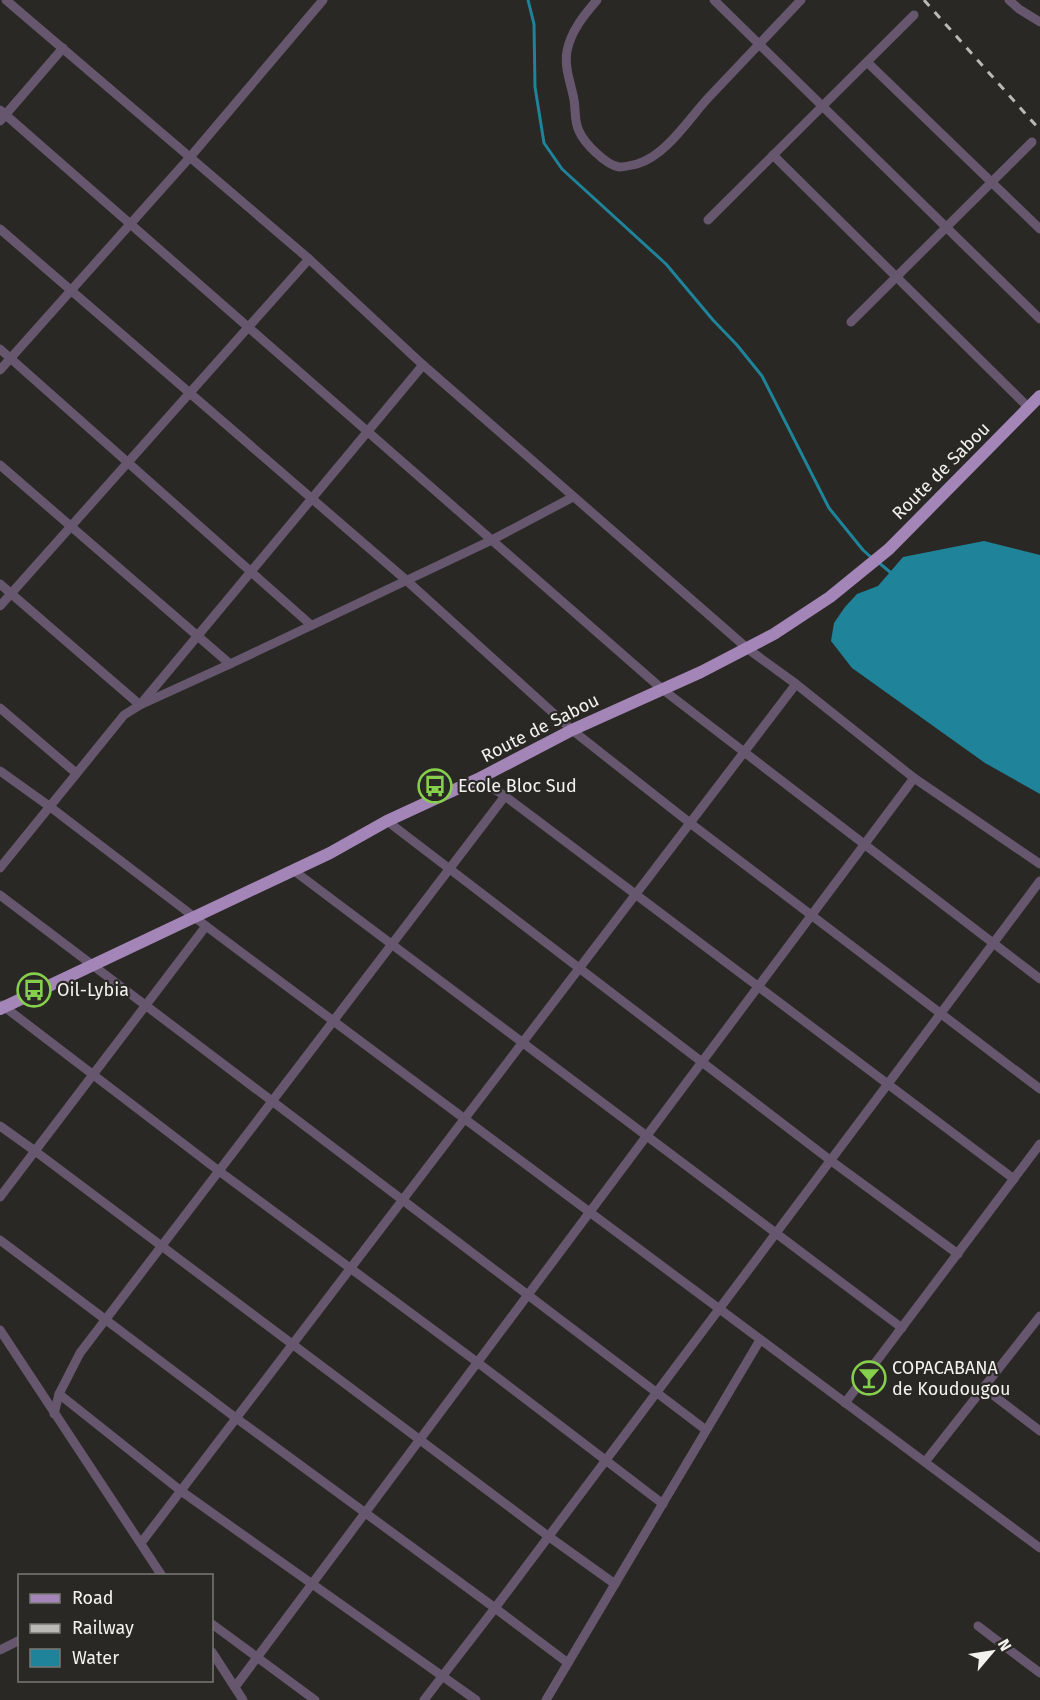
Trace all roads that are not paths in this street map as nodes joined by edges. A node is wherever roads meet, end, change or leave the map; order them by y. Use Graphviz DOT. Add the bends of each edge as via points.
graph roads {
  1 [pos="6,0"];
  2 [pos="323,0"];
  3 [pos="597,0"];
  4 [pos="714,0"];
  5 [pos="801,0"];
  6 [pos="1010,0"];
  7 [pos="914,15"];
  8 [pos="1040,22"];
  9 [pos="760,45"];
  10 [pos="63,48"];
  11 [pos="867,62"];
  12 [pos="822,106"];
  13 [pos="2,115"];
  14 [pos="1032,142"];
  15 [pos="773,155"];
  16 [pos="191,156"];
  17 [pos="992,182"];
  18 [pos="708,220"];
  19 [pos="130,224"];
  20 [pos="946,227"];
  21 [pos="0,229"];
  22 [pos="1040,229"];
  23 [pos="309,259"];
  24 [pos="896,276"];
  25 [pos="71,291"];
  26 [pos="1040,319"];
  27 [pos="851,322"];
  28 [pos="249,327"];
  29 [pos="0,349"];
  30 [pos="11,358"];
  31 [pos="423,364"];
  32 [pos="0,370"];
  33 [pos="190,393"];
  34 [pos="1040,396"];
  35 [pos="1029,408"];
  36 [pos="368,431"];
  37 [pos="128,462"];
  38 [pos="0,465"];
  39 [pos="573,497"];
  40 [pos="312,498"];
  41 [pos="71,526"];
  42 [pos="492,540"];
  43 [pos="251,571"];
  44 [pos="406,579"];
  45 [pos="0,584"];
  46 [pos="11,594"];
  47 [pos="0,606"];
  48 [pos="311,625"];
  49 [pos="197,636"];
  50 [pos="748,649"];
  51 [pos="230,664"];
  52 [pos="796,684"];
  53 [pos="662,689"];
  54 [pos="140,705"];
  55 [pos="0,708"];
  56 [pos="572,730"];
  57 [pos="745,751"];
  58 [pos="0,771"];
  59 [pos="76,774"];
  60 [pos="914,778"];
  61 [pos="478,779"];
  62 [pos="505,796"];
  63 [pos="49,806"];
  64 [pos="387,821"];
  65 [pos="690,823"];
  66 [pos="864,844"];
  67 [pos="1040,864"];
  68 [pos="0,868"];
  69 [pos="293,870"];
  70 [pos="449,870"];
  71 [pos="1040,881"];
  72 [pos="636,894"];
  73 [pos="0,895"];
  74 [pos="811,915"];
  75 [pos="195,917"];
  76 [pos="206,926"];
  77 [pos="993,943"];
  78 [pos="392,944"];
  79 [pos="93,966"];
  80 [pos="579,969"];
  81 [pos="1040,979"];
  82 [pos="758,987"];
  83 [pos="145,1006"];
  84 [pos="2,1007"];
  85 [pos="941,1013"];
  86 [pos="333,1021"];
  87 [pos="522,1043"];
  88 [pos="702,1062"];
  89 [pos="94,1074"];
  90 [pos="887,1085"];
  91 [pos="1040,1089"];
  92 [pos="273,1101"];
  93 [pos="464,1119"];
  94 [pos="0,1126"];
  95 [pos="646,1136"];
  96 [pos="1040,1144"];
  97 [pos="35,1151"];
  98 [pos="830,1160"];
  99 [pos="219,1171"];
  100 [pos="1014,1179"];
  101 [pos="0,1197"];
  102 [pos="403,1199"];
  103 [pos="589,1212"];
  104 [pos="775,1234"];
  105 [pos="0,1240"];
  106 [pos="161,1246"];
  107 [pos="958,1254"];
  108 [pos="351,1268"];
  109 [pos="528,1295"];
  110 [pos="719,1309"];
  111 [pos="1040,1316"];
  112 [pos="105,1319"];
  113 [pos="902,1328"];
  114 [pos="0,1330"];
  115 [pos="760,1340"];
  116 [pos="292,1344"];
  117 [pos="477,1362"];
  118 [pos="984,1388"];
  119 [pos="656,1391"];
  120 [pos="59,1394"];
  121 [pos="845,1403"];
  122 [pos="54,1414"];
  123 [pos="236,1418"];
  124 [pos="706,1430"];
  125 [pos="1040,1431"];
  126 [pos="420,1439"];
  127 [pos="606,1459"];
  128 [pos="925,1462"];
  129 [pos="181,1491"];
  130 [pos="663,1504"];
  131 [pos="365,1513"];
  132 [pos="548,1536"];
  133 [pos="141,1543"];
  134 [pos="1040,1548"];
  135 [pos="160,1573"];
  136 [pos="312,1584"];
  137 [pos="615,1584"];
  138 [pos="495,1608"];
  139 [pos="213,1625"];
  140 [pos="978,1626"];
  141 [pos="18,1641"];
  142 [pos="0,1650"];
  143 [pos="213,1654"];
  144 [pos="257,1658"];
  145 [pos="568,1663"];
  146 [pos="1040,1673"];
  147 [pos="441,1676"];
  148 [pos="235,1687"];
  149 [pos="243,1700"];
  150 [pos="315,1700"];
  151 [pos="424,1700"];
  152 [pos="476,1700"];
  153 [pos="546,1700"];
  1 -- 10 [label="street"];
  2 -- 16 [label="street"];
  3 -- 9 [label="street" via="575,29 566,64 579,132 607,162 620,167 644,161 664,148"];
  4 -- 9 [label="street"];
  5 -- 9 [label="street"];
  6 -- 8 [label="street"];
  7 -- 11 [label="street"];
  9 -- 12 [label="street"];
  10 -- 13 [label="street"];
  10 -- 16 [label="street"];
  11 -- 12 [label="street"];
  11 -- 17 [label="street"];
  12 -- 15 [label="street"];
  12 -- 20 [label="street"];
  13 -- 19 [label="street"];
  14 -- 17 [label="street"];
  15 -- 18 [label="street"];
  15 -- 24 [label="street"];
  16 -- 19 [label="street"];
  16 -- 23 [label="street"];
  17 -- 20 [label="street"];
  17 -- 22 [label="street"];
  19 -- 25 [label="street"];
  19 -- 28 [label="street"];
  20 -- 24 [label="street"];
  20 -- 26 [label="street"];
  21 -- 25 [label="street"];
  23 -- 28 [label="street"];
  23 -- 31 [label="street"];
  24 -- 27 [label="street"];
  24 -- 35 [label="street"];
  25 -- 30 [label="street"];
  25 -- 33 [label="street"];
  28 -- 33 [label="street"];
  28 -- 36 [label="street"];
  29 -- 30 [label="street"];
  30 -- 32 [label="street"];
  30 -- 37 [label="street"];
  31 -- 36 [label="street"];
  31 -- 39 [label="street"];
  33 -- 37 [label="street"];
  33 -- 40 [label="street"];
  34 -- 35 [label="main road, Route de Sabou"];
  35 -- 50 [label="main road, Route de Sabou" via="889,549 813,609"];
  36 -- 40 [label="street"];
  36 -- 42 [label="street"];
  37 -- 41 [label="street"];
  37 -- 43 [label="street"];
  38 -- 41 [label="street"];
  39 -- 42 [label="street"];
  39 -- 50 [label="street"];
  40 -- 43 [label="street"];
  40 -- 44 [label="street"];
  41 -- 46 [label="street"];
  41 -- 49 [label="street"];
  42 -- 44 [label="street"];
  42 -- 53 [label="street"];
  43 -- 48 [label="street"];
  43 -- 49 [label="street"];
  44 -- 48 [label="street"];
  44 -- 56 [label="street"];
  45 -- 46 [label="street"];
  46 -- 47 [label="street"];
  46 -- 54 [label="street"];
  48 -- 51 [label="street"];
  49 -- 51 [label="street"];
  49 -- 54 [label="street"];
  50 -- 52 [label="street"];
  50 -- 53 [label="main road, Route de Sabou"];
  51 -- 54 [label="street"];
  52 -- 57 [label="street"];
  52 -- 60 [label="street"];
  53 -- 56 [label="main road, Route de Sabou"];
  53 -- 57 [label="street"];
  54 -- 59 [label="street" via="124,715"];
  55 -- 59 [label="street"];
  56 -- 61 [label="main road, Route de Sabou"];
  56 -- 65 [label="street"];
  57 -- 65 [label="street"];
  57 -- 66 [label="street"];
  58 -- 63 [label="street"];
  59 -- 63 [label="street"];
  60 -- 66 [label="street"];
  60 -- 67 [label="street"];
  61 -- 62 [label="street"];
  61 -- 64 [label="main road, Route de Sabou"];
  62 -- 70 [label="street"];
  62 -- 72 [label="street"];
  63 -- 68 [label="street"];
  63 -- 75 [label="street"];
  64 -- 69 [label="main road, Route de Sabou"];
  64 -- 70 [label="street"];
  65 -- 72 [label="street"];
  65 -- 74 [label="street"];
  66 -- 74 [label="street"];
  66 -- 77 [label="street"];
  69 -- 75 [label="main road, Route de Sabou"];
  69 -- 78 [label="street"];
  70 -- 78 [label="street"];
  70 -- 80 [label="street"];
  71 -- 77 [label="street"];
  72 -- 80 [label="street"];
  72 -- 82 [label="street"];
  73 -- 79 [label="street"];
  74 -- 82 [label="street"];
  74 -- 85 [label="street"];
  75 -- 76 [label="street"];
  75 -- 79 [label="main road, Route de Sabou"];
  76 -- 83 [label="street"];
  76 -- 86 [label="street"];
  77 -- 81 [label="street"];
  77 -- 85 [label="street"];
  78 -- 86 [label="street"];
  78 -- 87 [label="street"];
  79 -- 83 [label="street"];
  79 -- 84 [label="main road, Route de Sabou"];
  80 -- 87 [label="street"];
  80 -- 88 [label="street"];
  82 -- 88 [label="street"];
  82 -- 90 [label="street"];
  83 -- 89 [label="street"];
  83 -- 92 [label="street"];
  84 -- 89 [label="street"];
  85 -- 90 [label="street"];
  85 -- 91 [label="street"];
  86 -- 92 [label="street"];
  86 -- 93 [label="street"];
  87 -- 93 [label="street"];
  87 -- 95 [label="street"];
  88 -- 95 [label="street"];
  88 -- 98 [label="street"];
  89 -- 97 [label="street"];
  89 -- 99 [label="street"];
  90 -- 98 [label="street"];
  90 -- 100 [label="street"];
  92 -- 99 [label="street"];
  92 -- 102 [label="street"];
  93 -- 102 [label="street"];
  93 -- 103 [label="street"];
  94 -- 97 [label="street"];
  95 -- 103 [label="street"];
  95 -- 104 [label="street"];
  96 -- 100 [label="street"];
  97 -- 101 [label="street"];
  97 -- 106 [label="street"];
  98 -- 104 [label="street"];
  98 -- 107 [label="street"];
  99 -- 106 [label="street"];
  99 -- 108 [label="street"];
  100 -- 107 [label="street"];
  102 -- 108 [label="street"];
  102 -- 109 [label="street"];
  103 -- 109 [label="street"];
  103 -- 110 [label="street"];
  104 -- 110 [label="street"];
  104 -- 113 [label="street"];
  105 -- 112 [label="street"];
  106 -- 112 [label="street"];
  106 -- 116 [label="street"];
  107 -- 113 [label="street"];
  108 -- 116 [label="street"];
  108 -- 117 [label="street"];
  109 -- 117 [label="street"];
  109 -- 119 [label="street"];
  110 -- 115 [label="street"];
  110 -- 119 [label="street"];
  111 -- 118 [label="street"];
  112 -- 120 [label="street" via="80,1353"];
  112 -- 123 [label="street"];
  113 -- 121 [label="street"];
  114 -- 122 [label="street"];
  115 -- 121 [label="street"];
  115 -- 124 [label="street"];
  116 -- 123 [label="street"];
  116 -- 126 [label="street"];
  117 -- 126 [label="street"];
  117 -- 127 [label="street"];
  118 -- 125 [label="street"];
  118 -- 128 [label="street"];
  119 -- 124 [label="street"];
  119 -- 127 [label="street"];
  120 -- 122 [label="street"];
  120 -- 129 [label="street"];
  121 -- 128 [label="street"];
  122 -- 133 [label="street"];
  123 -- 129 [label="street"];
  123 -- 131 [label="street"];
  124 -- 130 [label="street"];
  126 -- 131 [label="street"];
  126 -- 132 [label="street"];
  127 -- 130 [label="street"];
  127 -- 132 [label="street"];
  128 -- 134 [label="street"];
  129 -- 133 [label="street"];
  129 -- 136 [label="street"];
  130 -- 137 [label="street"];
  131 -- 136 [label="street"];
  131 -- 138 [label="street"];
  132 -- 137 [label="street"];
  132 -- 138 [label="street"];
  133 -- 135 [label="street"];
  136 -- 144 [label="street"];
  136 -- 147 [label="street"];
  137 -- 145 [label="street"];
  138 -- 145 [label="street"];
  138 -- 147 [label="street"];
  139 -- 144 [label="street"];
  140 -- 146 [label="street"];
  141 -- 142 [label="street"];
  143 -- 148 [label="street"];
  144 -- 148 [label="street"];
  144 -- 150 [label="street"];
  145 -- 153 [label="street"];
  147 -- 151 [label="street"];
  147 -- 152 [label="street"];
  148 -- 149 [label="street"];
}
